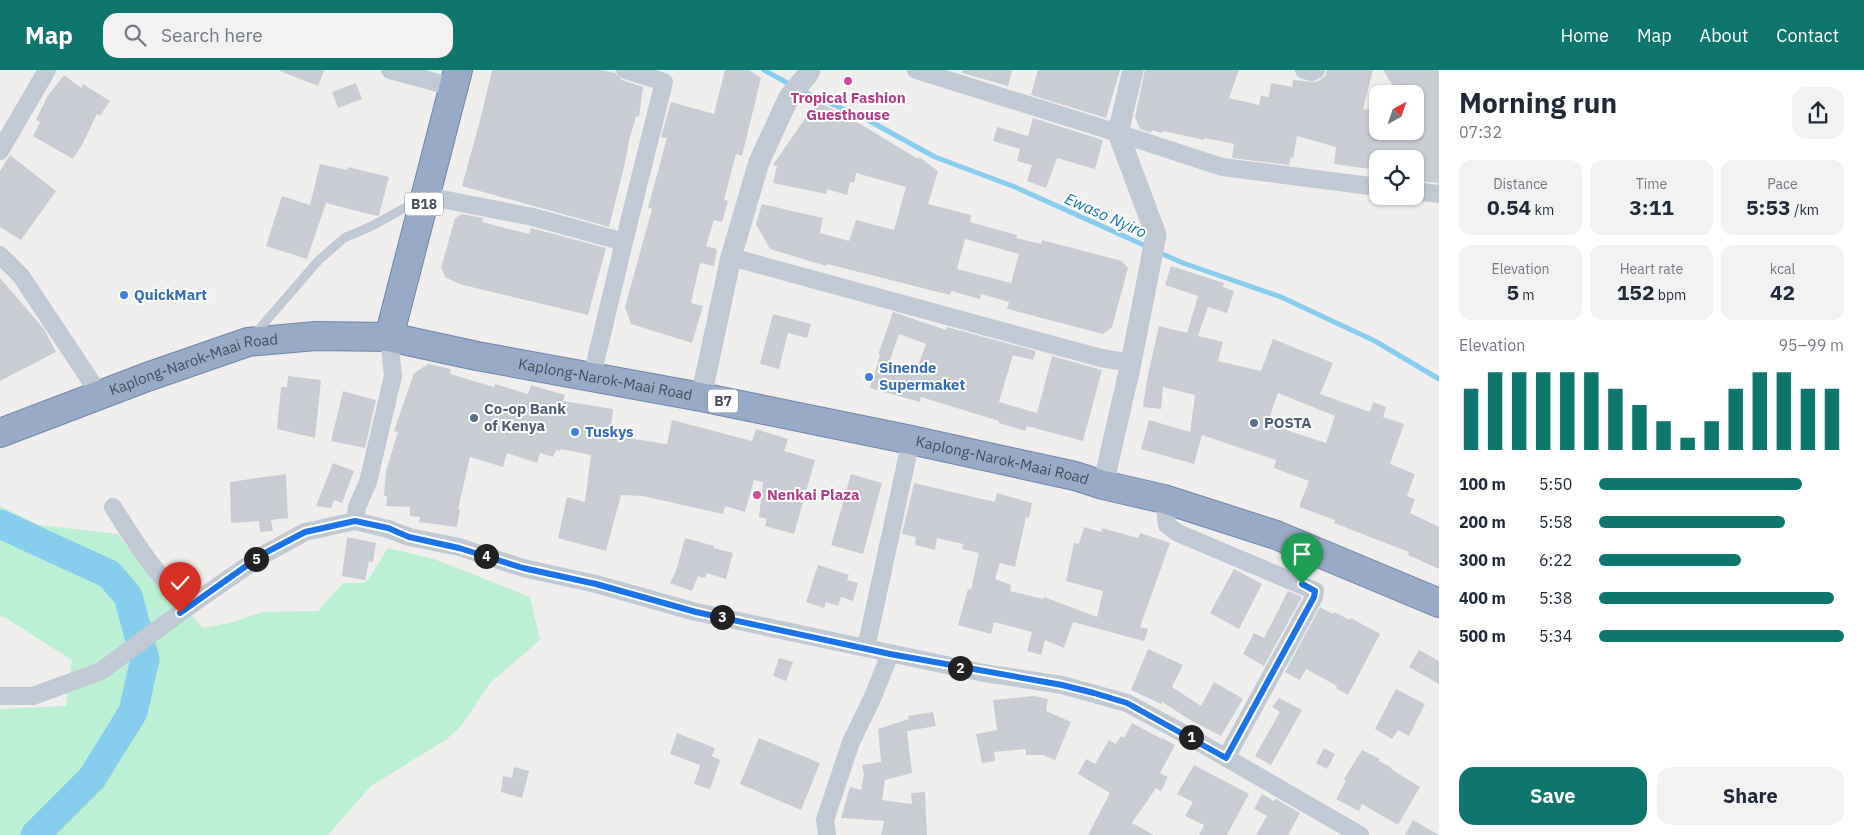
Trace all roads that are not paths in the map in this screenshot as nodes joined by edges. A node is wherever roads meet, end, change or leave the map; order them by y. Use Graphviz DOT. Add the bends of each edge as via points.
graph roads {
  1 [pos="46,70"];
  2 [pos="390,70"];
  3 [pos="624,70"];
  4 [pos="916,70"];
  5 [pos="1132,70"];
  6 [pos="1304,70"];
  7 [pos="1316,70"];
  8 [pos="809,72"];
  9 [pos="666,76"];
  10 [pos="456,79"];
  11 [pos="1118,133"];
  12 [pos="0,151"];
  13 [pos="1369,186"];
  14 [pos="1424,192"];
  15 [pos="1439,194"];
  16 [pos="426,196"];
  17 [pos="624,242"];
  18 [pos="0,255"];
  19 [pos="732,257"];
  20 [pos="389,337"];
  21 [pos="248,342"];
  22 [pos="1130,363"];
  23 [pos="592,376"];
  24 [pos="100,395"];
  25 [pos="701,397"];
  26 [pos="0,433"];
  27 [pos="911,440"];
  28 [pos="1103,485"];
  29 [pos="1164,499"];
  30 [pos="113,506"];
  31 [pos="355,521"];
  32 [pos="199,599"];
  33 [pos="1439,603"];
  34 [pos="866,648"];
  35 [pos="890,654"];
  36 [pos="0,696"];
  37 [pos="1226,758"];
  38 [pos="827,835"];
  39 [pos="1360,835"];
  1 -- 12 [label="street"];
  2 -- 10 [label="street"];
  3 -- 9 [label="street"];
  4 -- 11 [label="street"];
  5 -- 11 [label="street"];
  6 -- 7 [label="street"];
  8 -- 19 [label="street" via="789,97 758,162"];
  9 -- 17 [label="street"];
  10 -- 16 [label="highway, B18"];
  11 -- 13 [label="street" via="1222,167"];
  11 -- 22 [label="street" via="1156,235"];
  14 -- 15 [label="street"];
  16 -- 17 [label="street" via="533,217"];
  16 -- 20 [label="highway, B18"];
  16 -- 21 [label="lane" via="344,238 318,261"];
  17 -- 23 [label="street"];
  18 -- 24 [label="street" via="21,276"];
  19 -- 22 [label="street" via="1101,358"];
  19 -- 25 [label="street"];
  20 -- 21 [label="highway, Kaplong-Narok-Maai Road / B7" via="316,336"];
  20 -- 23 [label="highway, Kaplong-Narok-Maai Road / B7"];
  20 -- 31 [label="street" via="394,376"];
  21 -- 24 [label="highway, Kaplong-Narok-Maai Road / B7"];
  22 -- 28 [label="street"];
  23 -- 25 [label="highway, Kaplong-Narok-Maai Road / B7"];
  24 -- 26 [label="highway, Kaplong-Narok-Maai Road / B7"];
  25 -- 27 [label="highway, Kaplong-Narok-Maai Road / B7"];
  27 -- 28 [label="highway, Kaplong-Narok-Maai Road / B7"];
  27 -- 34 [label="street"];
  28 -- 29 [label="highway, Kaplong-Narok-Maai Road / B7"];
  29 -- 33 [label="highway, Kaplong-Narok-Maai Road / B7" via="1276,535"];
  29 -- 37 [label="street" via="1168,525 1178,533 1315,591"];
  30 -- 32 [label="street" via="142,552 171,586 188,599"];
  31 -- 32 [label="street" via="305,532 263,554"];
  31 -- 34 [label="street" via="696,612"];
  32 -- 36 [label="street" via="101,671 33,696"];
  34 -- 35 [label="street"];
  35 -- 37 [label="street" via="1062,685 1115,699"];
  35 -- 38 [label="street" via="851,742 825,820"];
  37 -- 39 [label="street"];
}
